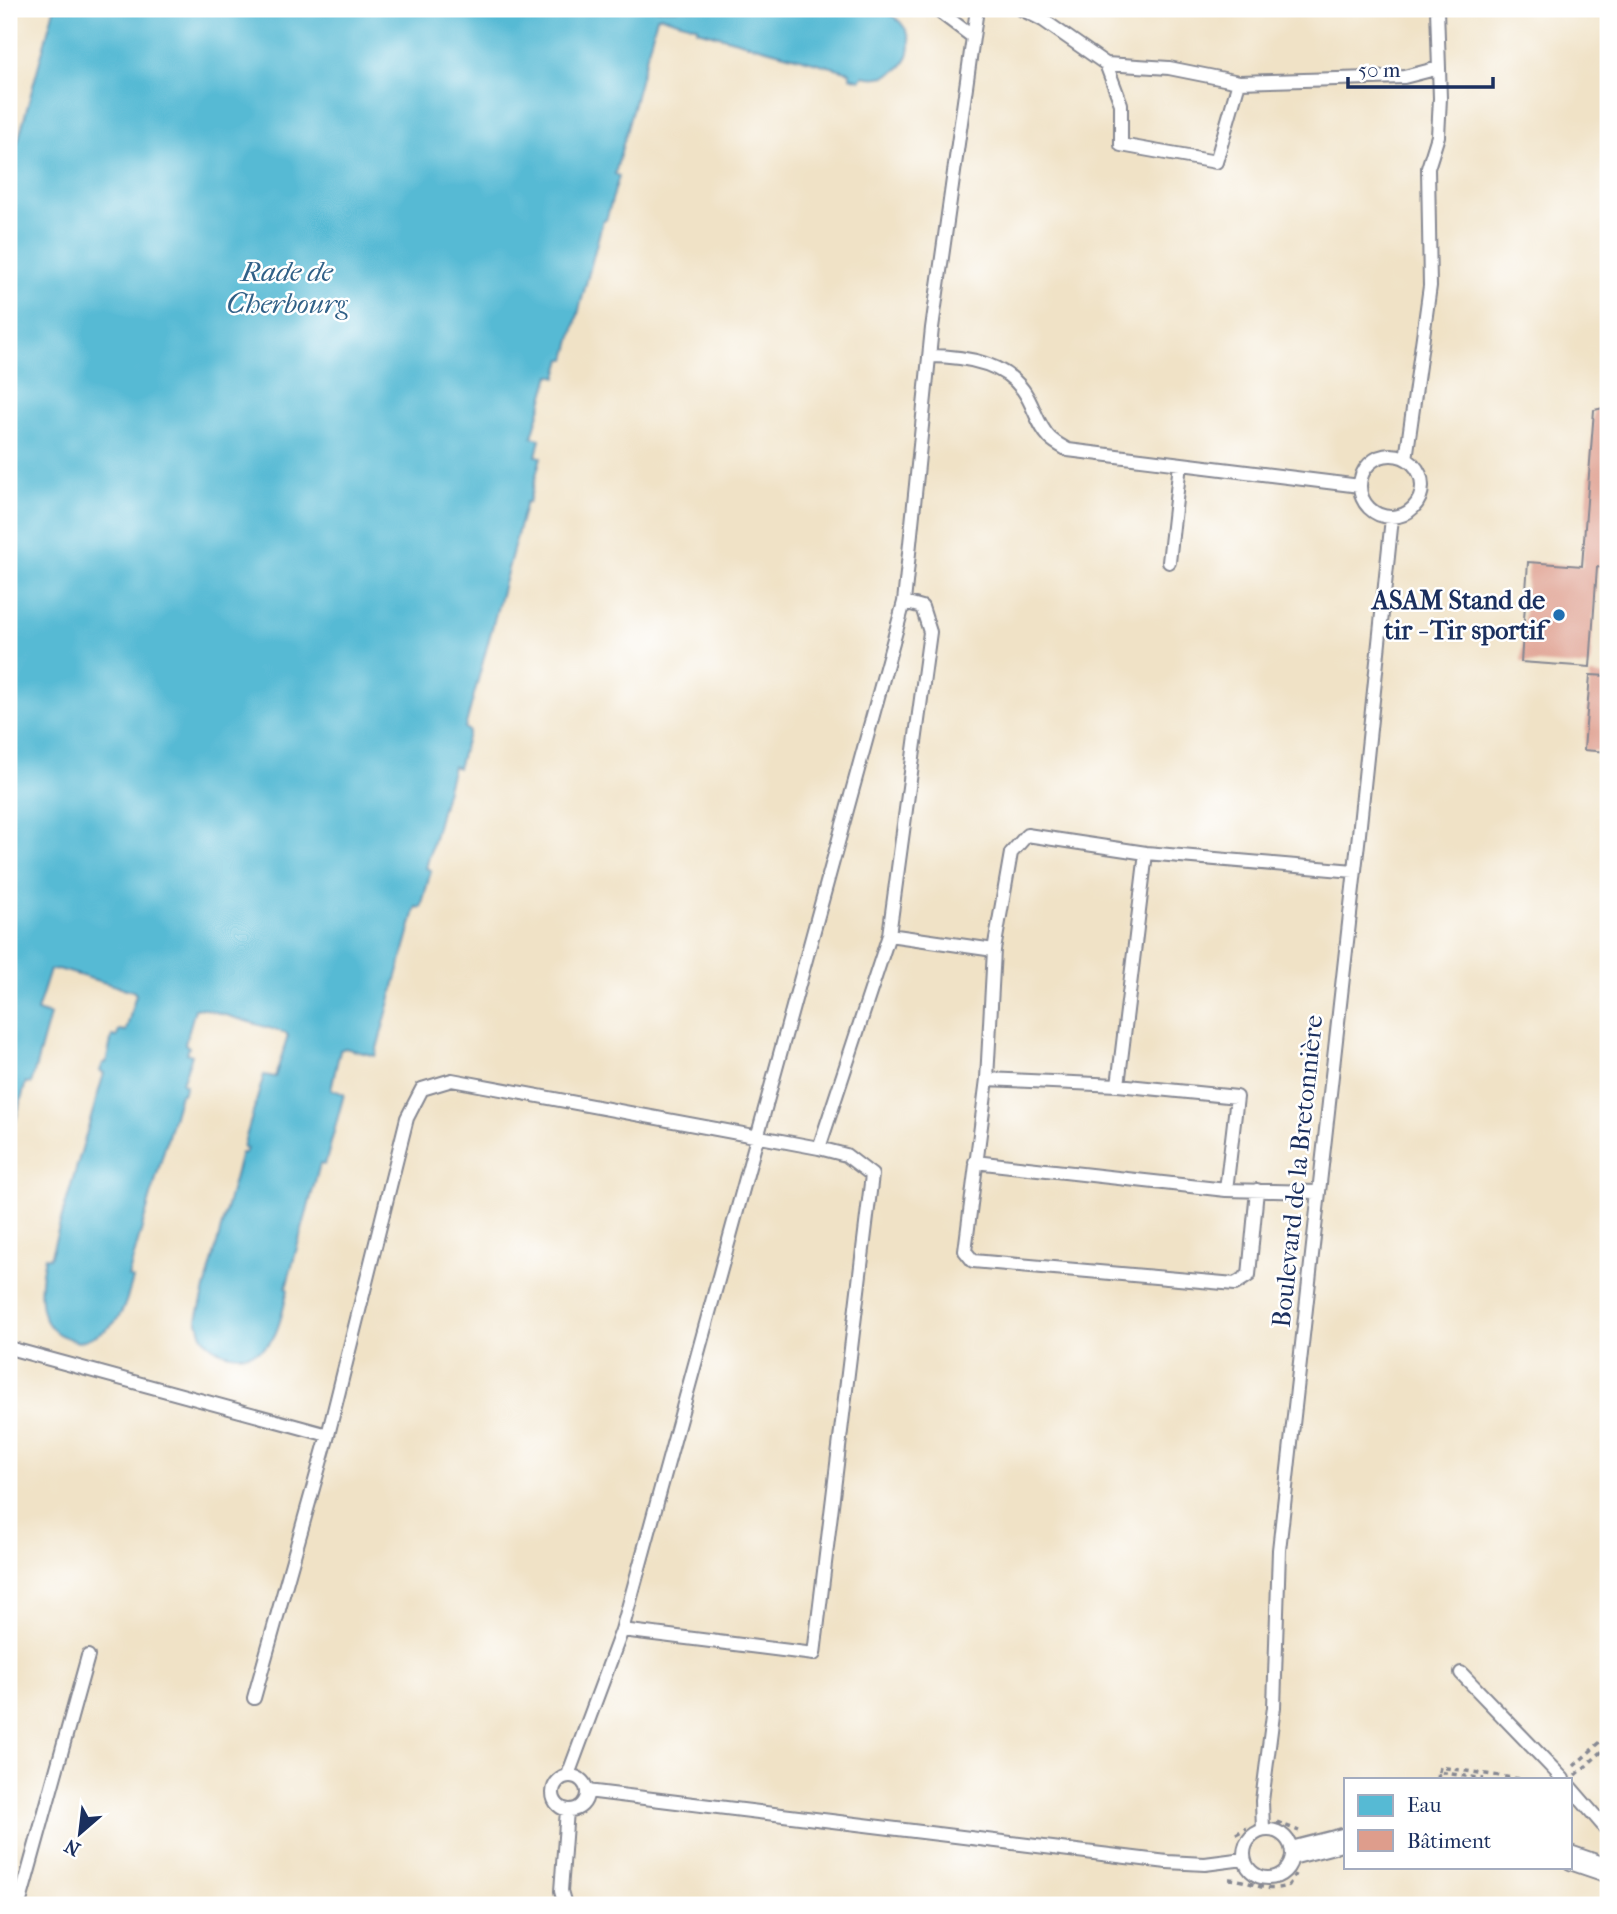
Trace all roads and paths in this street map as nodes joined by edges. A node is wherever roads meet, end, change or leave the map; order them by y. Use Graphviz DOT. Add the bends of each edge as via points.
graph roads {
  1 [pos="936,9"];
  2 [pos="977,9"];
  3 [pos="1021,9"];
  4 [pos="1437,9"];
  5 [pos="973,37"];
  6 [pos="1106,64"];
  7 [pos="1439,68"];
  8 [pos="1239,82"];
  9 [pos="929,356"];
  10 [pos="1406,458"];
  11 [pos="1180,464"];
  12 [pos="1360,486"];
  13 [pos="1392,518"];
  14 [pos="1169,562"];
  15 [pos="904,602"];
  16 [pos="1146,853"];
  17 [pos="1354,870"];
  18 [pos="889,935"];
  19 [pos="994,950"];
  20 [pos="987,1079"];
  21 [pos="1118,1085"];
  22 [pos="759,1137"];
  23 [pos="819,1148"];
  24 [pos="975,1162"];
  25 [pos="1226,1190"];
  26 [pos="1257,1190"];
  27 [pos="1317,1192"];
  28 [pos="9,1348"];
  29 [pos="328,1435"];
  30 [pos="622,1630"];
  31 [pos="88,1656"];
  32 [pos="1461,1673"];
  33 [pos="254,1698"];
  34 [pos="1608,1735"];
  35 [pos="1608,1746"];
  36 [pos="1439,1772"];
  37 [pos="568,1775"];
  38 [pos="1438,1778"];
  39 [pos="1478,1778"];
  40 [pos="1513,1778"];
  41 [pos="1565,1778"];
  42 [pos="1569,1778"];
  43 [pos="1569,1778"];
  44 [pos="1572,1786"];
  45 [pos="587,1791"];
  46 [pos="567,1810"];
  47 [pos="1263,1830"];
  48 [pos="1608,1831"];
  49 [pos="1344,1835"];
  50 [pos="1344,1844"];
  51 [pos="1292,1853"];
  52 [pos="1572,1853"];
  53 [pos="1244,1859"];
  54 [pos="1572,1864"];
  55 [pos="1608,1865"];
  56 [pos="1608,1876"];
  57 [pos="19,1905"];
  58 [pos="565,1905"];
  1 -- 5 [label="lane"];
  2 -- 5 [label="lane"];
  3 -- 6 [label="lane"];
  4 -- 7 [label="lane"];
  5 -- 9 [label="lane"];
  6 -- 8 [label="lane" via="1169,68"];
  6 -- 8 [label="lane" via="1121,104 1121,145 1216,162"];
  7 -- 8 [label="lane" via="1404,78"];
  7 -- 10 [label="lane" via="1438,136 1428,168 1430,286"];
  9 -- 11 [label="lane" via="979,361 1007,373 1023,390 1050,439 1068,450"];
  9 -- 15 [label="lane"];
  10 -- 12 [label="lane" via="1385,455 1375,459 1367,466"];
  10 -- 13 [label="lane" via="1420,474 1422,495 1410,511"];
  11 -- 12 [label="lane"];
  11 -- 14 [label="lane"];
  12 -- 13 [label="lane" via="1366,505"];
  13 -- 17 [label="lane, Boulevard de la Bretonnière"];
  15 -- 18 [label="lane" via="922,607 930,632"];
  15 -- 22 [label="lane"];
  16 -- 17 [label="lane"];
  16 -- 19 [label="lane" via="1027,835 1011,853"];
  16 -- 21 [label="lane"];
  17 -- 27 [label="lane, Boulevard de la Bretonnière"];
  18 -- 19 [label="lane"];
  18 -- 23 [label="lane"];
  19 -- 20 [label="lane"];
  20 -- 21 [label="lane"];
  20 -- 24 [label="lane"];
  21 -- 25 [label="lane" via="1237,1097"];
  22 -- 23 [label="lane"];
  22 -- 29 [label="lane" via="452,1080 422,1089 407,1118"];
  22 -- 30 [label="lane"];
  23 -- 30 [label="lane" via="846,1155 872,1175 814,1654"];
  24 -- 25 [label="lane"];
  24 -- 26 [label="lane" via="965,1251 973,1261 1236,1284 1249,1275"];
  25 -- 26 [label="lane"];
  26 -- 27 [label="lane"];
  27 -- 47 [label="lane, Boulevard de la Bretonnière" via="1279,1550 1274,1707 1262,1801"];
  28 -- 29 [label="lane"];
  29 -- 33 [label="lane"];
  30 -- 37 [label="lane"];
  31 -- 57 [label="lane"];
  32 -- 41 [label="lane"];
  34 -- 42 [label="path"];
  35 -- 43 [label="path"];
  36 -- 38 [label="path"];
  36 -- 39 [label="path"];
  36 -- 40 [label="path" via="1440,1767"];
  37 -- 45 [label="lane" via="579,1778"];
  37 -- 46 [label="lane" via="552,1790 557,1805"];
  44 -- 48 [label="lane"];
  45 -- 46 [label="lane" via="582,1805"];
  45 -- 53 [label="lane" via="1167,1863"];
  46 -- 58 [label="lane" via="561,1891"];
  47 -- 51 [label="lane" via="1282,1834"];
  47 -- 53 [label="lane" via="1247,1841"];
  49 -- 51 [label="lane"];
  50 -- 51 [label="lane"];
  51 -- 53 [label="lane" via="1286,1870 1272,1878 1256,1876"];
  52 -- 55 [label="lane"];
  54 -- 56 [label="lane"];
}
